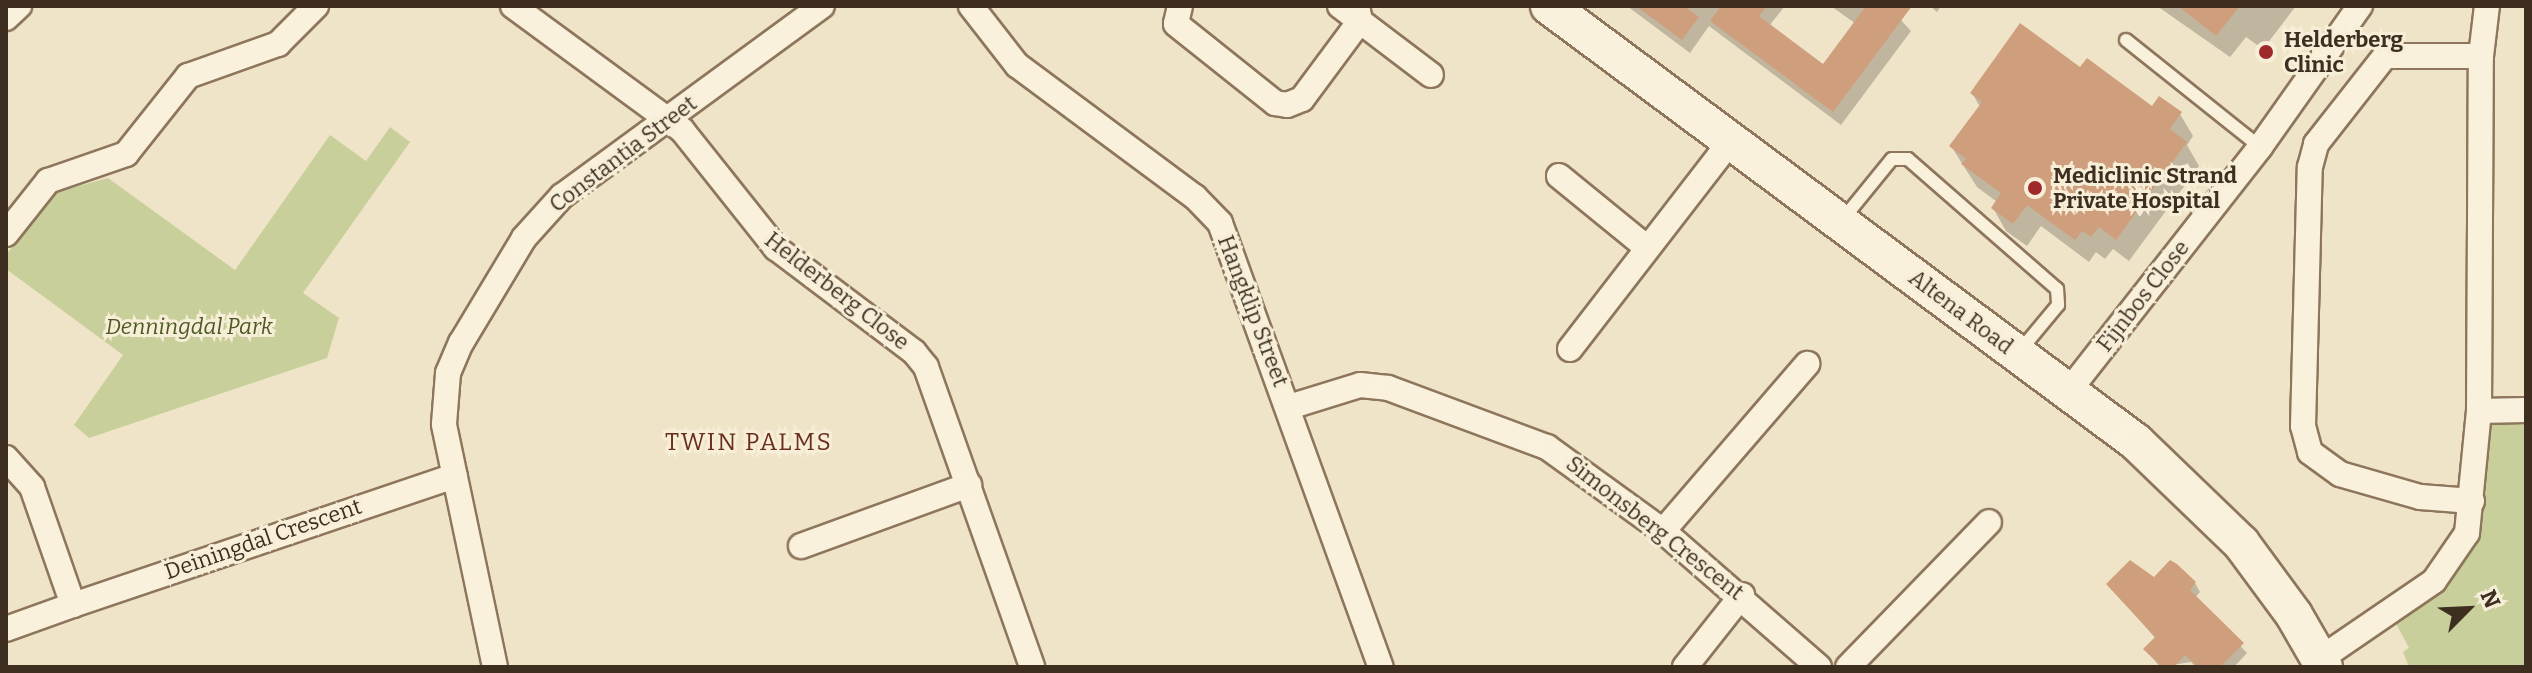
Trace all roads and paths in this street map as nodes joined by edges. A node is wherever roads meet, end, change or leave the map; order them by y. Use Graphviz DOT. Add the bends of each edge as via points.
graph roads {
  1 [pos="19,6"];
  2 [pos="316,6"];
  3 [pos="513,6"];
  4 [pos="822,6"];
  5 [pos="971,6"];
  6 [pos="1180,6"];
  7 [pos="1340,6"];
  8 [pos="1549,6"];
  9 [pos="2360,6"];
  10 [pos="2487,6"];
  11 [pos="1358,14"];
  12 [pos="6,18"];
  13 [pos="2126,40"];
  14 [pos="2481,56"];
  15 [pos="1431,75"];
  16 [pos="667,119"];
  17 [pos="1731,141"];
  18 [pos="2260,147"];
  19 [pos="1559,176"];
  20 [pos="1841,223"];
  21 [pos="6,234"];
  22 [pos="1646,247"];
  23 [pos="1570,349"];
  24 [pos="2017,354"];
  25 [pos="1807,364"];
  26 [pos="2068,392"];
  27 [pos="1289,407"];
  28 [pos="2526,410"];
  29 [pos="2479,411"];
  30 [pos="6,458"];
  31 [pos="455,476"];
  32 [pos="969,485"];
  33 [pos="2472,501"];
  34 [pos="1989,522"];
  35 [pos="1663,531"];
  36 [pos="801,546"];
  37 [pos="1742,595"];
  38 [pos="73,605"];
  39 [pos="6,629"];
  40 [pos="2322,663"];
  41 [pos="495,667"];
  42 [pos="1032,667"];
  43 [pos="1381,667"];
  44 [pos="1685,667"];
  45 [pos="1819,667"];
  46 [pos="1848,667"];
  1 -- 12 [label="street"];
  2 -- 21 [label="street" via="278,44 188,76 126,154 48,181"];
  3 -- 16 [label="street"];
  4 -- 16 [label="street, Constantia Street"];
  5 -- 27 [label="street, Hangklip Street" via="1017,65 1214,216 1232,248"];
  6 -- 11 [label="street" via="1176,24 1275,103 1287,105 1302,99"];
  7 -- 11 [label="street"];
  8 -- 17 [label="street, Altena Road"];
  9 -- 18 [label="street, Fijnbos Close"];
  10 -- 14 [label="street"];
  11 -- 15 [label="street"];
  13 -- 18 [label="lane"];
  14 -- 29 [label="street"];
  14 -- 33 [label="street" via="2385,56 2316,144 2310,167 2303,426 2310,452 2340,474 2420,497"];
  16 -- 31 [label="street, Constantia Street" via="542,216 468,330 448,373 444,404"];
  16 -- 32 [label="street, Helderberg Close" via="682,130 776,248 914,352 933,381"];
  17 -- 20 [label="street, Altena Road"];
  17 -- 22 [label="street"];
  18 -- 26 [label="street, Fijnbos Close"];
  19 -- 22 [label="street"];
  20 -- 24 [label="street, Altena Road"];
  20 -- 24 [label="lane" via="1892,159 1908,159 2057,289 2058,305"];
  22 -- 23 [label="street"];
  24 -- 26 [label="street, Altena Road"];
  25 -- 35 [label="street"];
  26 -- 40 [label="street, Altena Road" via="2136,442 2220,519 2285,601"];
  27 -- 35 [label="street, Simonsberg Crescent" via="1360,385 1388,388 1547,447"];
  27 -- 43 [label="street, Hangklip Street"];
  28 -- 29 [label="street"];
  29 -- 33 [label="street"];
  30 -- 38 [label="street" via="32,487"];
  31 -- 38 [label="street, Deiningdal Crescent"];
  31 -- 41 [label="street, Constantia Street"];
  32 -- 36 [label="street"];
  32 -- 42 [label="street, Helderberg Close"];
  33 -- 40 [label="street" via="2458,553 2434,581"];
  34 -- 46 [label="street"];
  35 -- 37 [label="street, Simonsberg Crescent"];
  37 -- 44 [label="street"];
  37 -- 45 [label="street, Simonsberg Crescent"];
  38 -- 39 [label="street, Deiningdal Crescent"];
}
